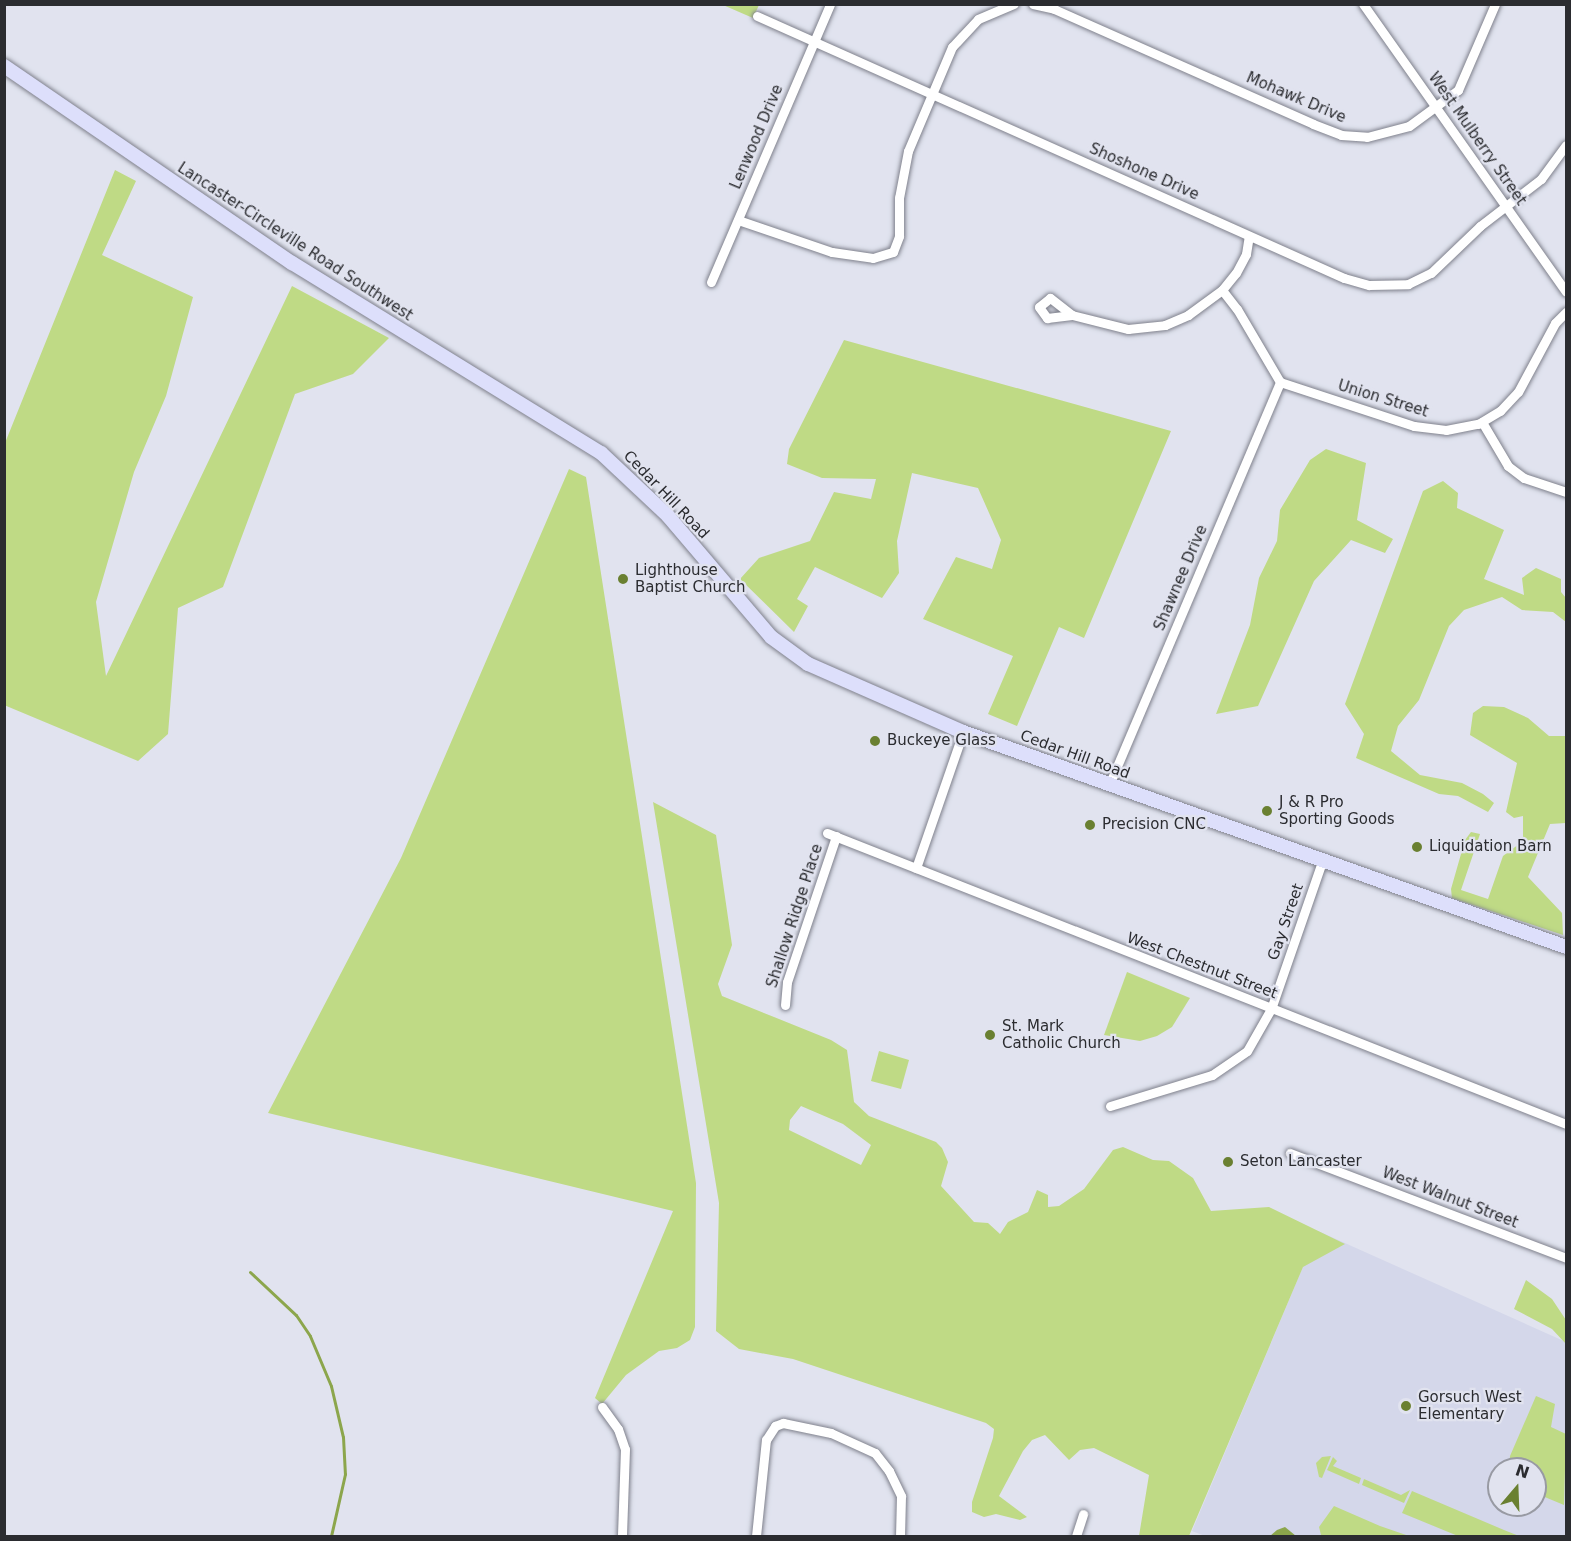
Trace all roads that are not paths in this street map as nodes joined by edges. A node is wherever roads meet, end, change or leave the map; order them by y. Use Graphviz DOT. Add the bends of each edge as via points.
graph roads {
  1 [pos="830,4"];
  2 [pos="1014,4"];
  3 [pos="1033,4"];
  4 [pos="1364,4"];
  5 [pos="1496,4"];
  6 [pos="757,16"];
  7 [pos="813,43"];
  8 [pos="4,66"];
  9 [pos="932,95"];
  10 [pos="1436,108"];
  11 [pos="1566,146"];
  12 [pos="1506,206"];
  13 [pos="738,220"];
  14 [pos="1249,236"];
  15 [pos="711,282"];
  16 [pos="1222,290"];
  17 [pos="1566,292"];
  18 [pos="1566,312"];
  19 [pos="1072,315"];
  20 [pos="1280,382"];
  21 [pos="1482,423"];
  22 [pos="579,439"];
  23 [pos="1566,492"];
  24 [pos="963,732"];
  25 [pos="1109,785"];
  26 [pos="832,834"];
  27 [pos="1322,862"];
  28 [pos="915,868"];
  29 [pos="1566,946"];
  30 [pos="785,1005"];
  31 [pos="1271,1009"];
  32 [pos="1110,1106"];
  33 [pos="1566,1124"];
  34 [pos="1290,1153"];
  35 [pos="1566,1258"];
  36 [pos="602,1407"];
  37 [pos="1083,1514"];
  38 [pos="622,1536"];
  39 [pos="756,1536"];
  40 [pos="900,1536"];
  41 [pos="1076,1536"];
  1 -- 7 [label="street, Lenwood Drive"];
  2 -- 9 [label="street" via="990,12 959,37"];
  3 -- 10 [label="street, Mohawk Drive" via="1054,9 1341,135 1393,133"];
  4 -- 10 [label="street, West Mulberry Street"];
  5 -- 10 [label="street, Mohawk Drive" via="1458,90"];
  6 -- 7 [label="street, Shoshone Drive"];
  7 -- 9 [label="street, Shoshone Drive"];
  7 -- 13 [label="street, Lenwood Drive"];
  8 -- 22 [label="main road, Lancaster-Circleville Road Southwest" via="292,263"];
  9 -- 13 [label="street" via="906,162 897,246 886,256 832,252"];
  9 -- 14 [label="street, Shoshone Drive"];
  10 -- 12 [label="street, West Mulberry Street"];
  11 -- 12 [label="street, Shoshone Drive" via="1541,179"];
  12 -- 14 [label="street, Shoshone Drive" via="1437,269 1420,280 1395,286 1356,282"];
  12 -- 17 [label="street, West Mulberry Street"];
  13 -- 15 [label="street, Lenwood Drive"];
  14 -- 16 [label="street" via="1246,254"];
  16 -- 19 [label="street" via="1188,315 1153,327 1108,326"];
  16 -- 20 [label="street"];
  18 -- 21 [label="street, Union Street" via="1555,323 1518,392"];
  20 -- 21 [label="street, Union Street" via="1427,429 1466,428"];
  20 -- 25 [label="street, Shawnee Drive"];
  21 -- 23 [label="street" via="1500,457 1518,474"];
  22 -- 24 [label="main road, Cedar Hill Road" via="620,468 664,512 781,645 825,673"];
  24 -- 25 [label="main road, Cedar Hill Road"];
  24 -- 28 [label="street"];
  25 -- 27 [label="main road, Cedar Hill Road"];
  26 -- 28 [label="street, West Chestnut Street"];
  26 -- 30 [label="street, Shallow Ridge Place" via="787,982"];
  27 -- 29 [label="main road, Cedar Hill Road"];
  27 -- 31 [label="street, Gay Street"];
  28 -- 31 [label="street, West Chestnut Street"];
  31 -- 32 [label="street, Gay Street" via="1255,1041 1227,1068 1187,1085"];
  31 -- 33 [label="street, West Chestnut Street"];
  34 -- 35 [label="street, West Walnut Street"];
  36 -- 38 [label="street" via="618,1429 625,1449"];
  37 -- 41 [label="street"];
  39 -- 40 [label="street" via="766,1440 775,1426 788,1424 831,1433 875,1454 890,1471 901,1496"];
}
